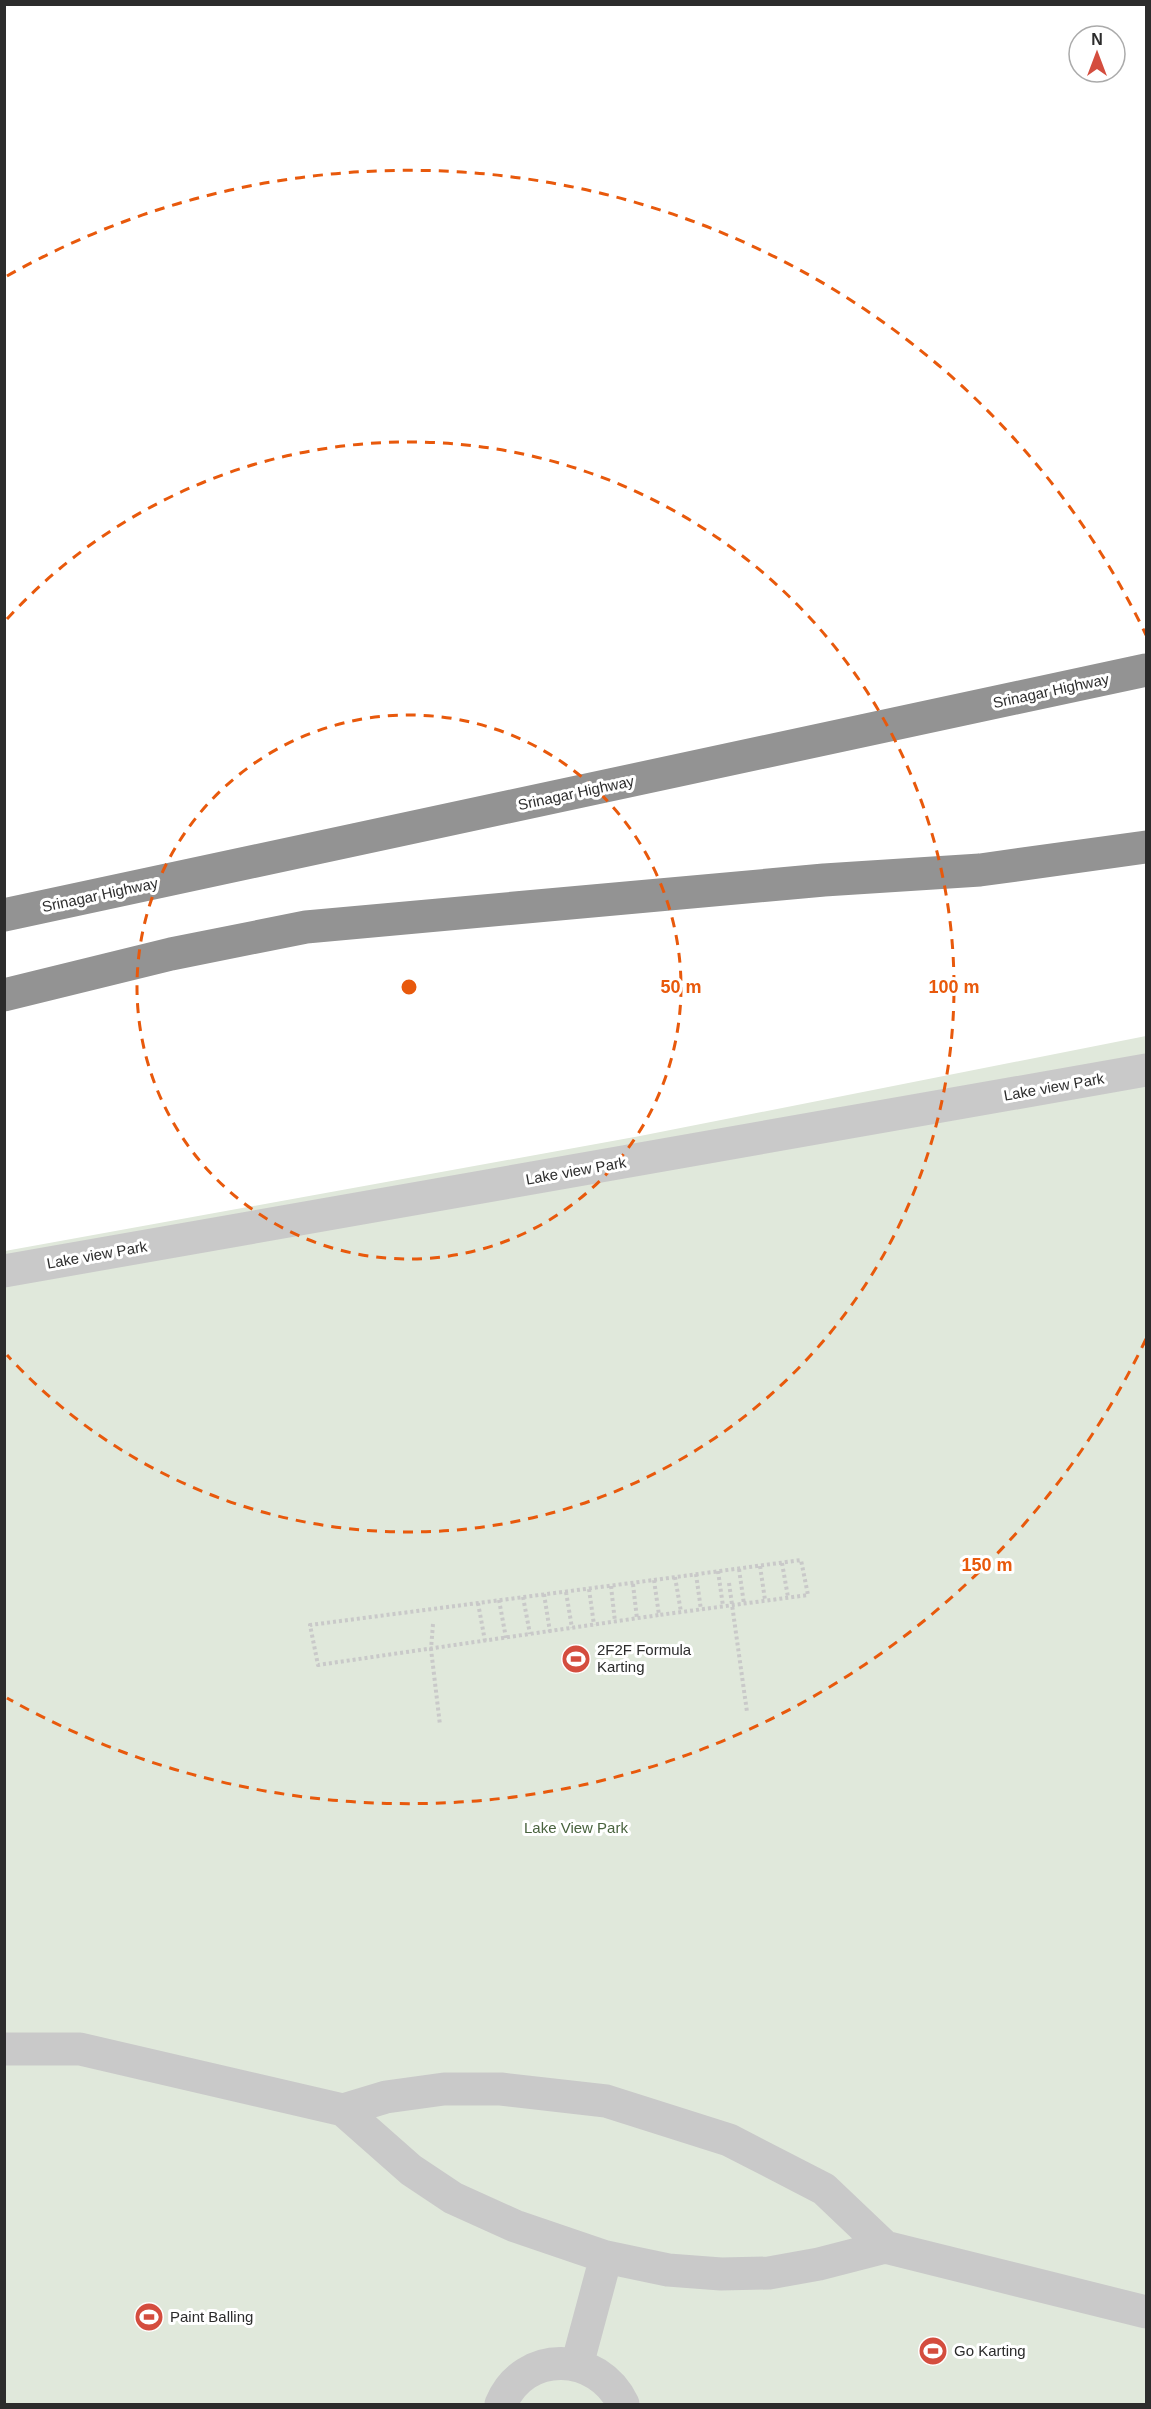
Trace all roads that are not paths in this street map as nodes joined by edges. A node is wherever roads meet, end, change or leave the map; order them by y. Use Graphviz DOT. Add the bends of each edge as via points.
graph roads {
  1 [pos="1146,670"];
  2 [pos="1146,847"];
  3 [pos="4,915"];
  4 [pos="4,995"];
  5 [pos="1146,1071"];
  6 [pos="4,1271"];
  7 [pos="4,2049"];
  8 [pos="343,2110"];
  9 [pos="885,2247"];
  10 [pos="606,2257"];
  11 [pos="1146,2312"];
  12 [pos="577,2365"];
  13 [pos="501,2404"];
  14 [pos="622,2404"];
  1 -- 3 [label="highway, Srinagar Highway"];
  2 -- 4 [label="highway" via="980,870 824,880 306,927 171,954"];
  5 -- 6 [label="street, Lake view Park"];
  7 -- 8 [label="street" via="80,2049"];
  8 -- 9 [label="street" via="386,2097 444,2089 501,2089 606,2101 729,2140 824,2189"];
  8 -- 10 [label="street" via="411,2170 453,2198 515,2226"];
  9 -- 10 [label="street" via="770,2273 668,2270"];
  9 -- 11 [label="street"];
  10 -- 12 [label="street"];
  12 -- 13 [label="street" via="560,2363 528,2373 514,2383"];
  12 -- 14 [label="street" via="608,2382"];
}
